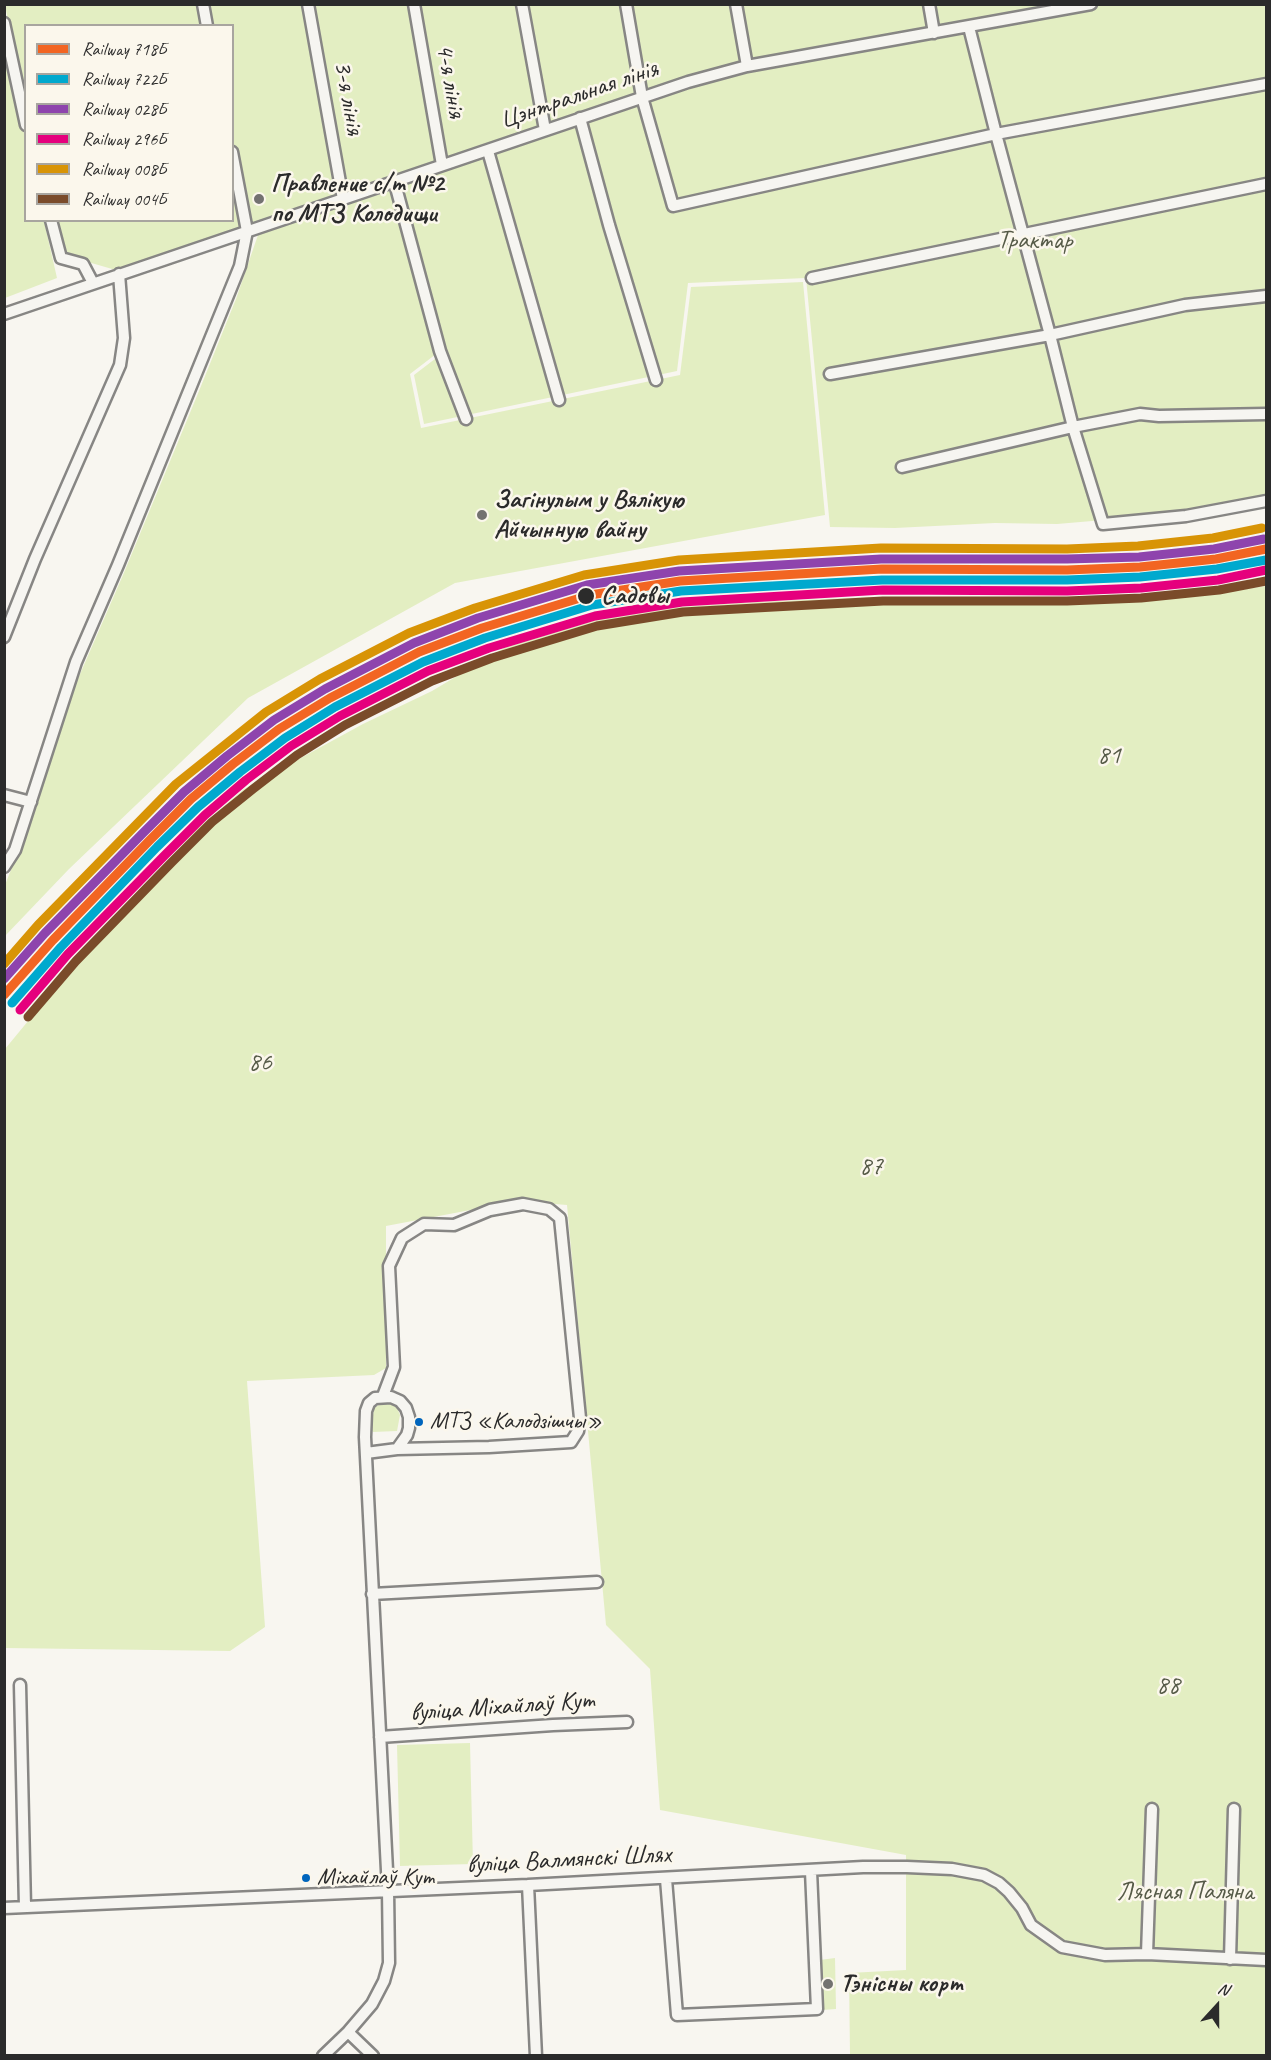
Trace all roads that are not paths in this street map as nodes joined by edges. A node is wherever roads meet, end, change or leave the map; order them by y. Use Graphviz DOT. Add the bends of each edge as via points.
graph roads {
  1 [pos="203,4"];
  2 [pos="308,4"];
  3 [pos="414,4"];
  4 [pos="522,4"];
  5 [pos="626,4"];
  6 [pos="736,4"];
  7 [pos="928,4"];
  8 [pos="1091,4"];
  9 [pos="4,23"];
  10 [pos="207,24"];
  11 [pos="969,27"];
  12 [pos="934,33"];
  13 [pos="747,66"];
  14 [pos="1266,84"];
  15 [pos="642,97"];
  16 [pos="24,116"];
  17 [pos="580,118"];
  18 [pos="545,130"];
  19 [pos="996,134"];
  20 [pos="488,151"];
  21 [pos="234,163"];
  22 [pos="442,165"];
  23 [pos="394,180"];
  24 [pos="1266,184"];
  25 [pos="343,199"];
  26 [pos="52,222"];
  27 [pos="247,231"];
  28 [pos="1023,234"];
  29 [pos="119,274"];
  30 [pos="812,278"];
  31 [pos="93,283"];
  32 [pos="1266,296"];
  33 [pos="4,314"];
  34 [pos="1050,335"];
  35 [pos="830,374"];
  36 [pos="656,380"];
  37 [pos="559,400"];
  38 [pos="1266,414"];
  39 [pos="466,419"];
  40 [pos="1073,427"];
  41 [pos="902,467"];
  42 [pos="1266,501"];
  43 [pos="4,637"];
  44 [pos="4,795"];
  45 [pos="31,802"];
  46 [pos="4,867"];
  47 [pos="383,1396"];
  48 [pos="397,1449"];
  49 [pos="366,1453"];
  50 [pos="597,1582"];
  51 [pos="372,1594"];
  52 [pos="20,1686"];
  53 [pos="627,1722"];
  54 [pos="380,1737"];
  55 [pos="1152,1809"];
  56 [pos="1234,1809"];
  57 [pos="811,1870"];
  58 [pos="666,1879"];
  59 [pos="528,1885"];
  60 [pos="388,1890"];
  61 [pos="25,1907"];
  62 [pos="4,1908"];
  63 [pos="1147,1954"];
  64 [pos="1230,1959"];
  65 [pos="1266,1960"];
  66 [pos="348,2032"];
  67 [pos="323,2055"];
  68 [pos="373,2055"];
  69 [pos="536,2055"];
  1 -- 10 [label="street"];
  2 -- 25 [label="street, 3-я лінія"];
  3 -- 22 [label="street, 4-я лінія"];
  4 -- 18 [label="street"];
  5 -- 15 [label="street"];
  6 -- 13 [label="street"];
  7 -- 12 [label="street"];
  8 -- 11 [label="street, Цэнтральная лінія"];
  9 -- 16 [label="street"];
  11 -- 12 [label="street, Цэнтральная лінія"];
  11 -- 19 [label="street"];
  12 -- 13 [label="street, Цэнтральная лінія"];
  13 -- 15 [label="street, Цэнтральная лінія"];
  14 -- 19 [label="street"];
  15 -- 17 [label="street, Цэнтральная лінія"];
  15 -- 19 [label="street" via="673,206"];
  17 -- 18 [label="street, Цэнтральная лінія"];
  17 -- 36 [label="street"];
  18 -- 20 [label="street, Цэнтральная лінія"];
  19 -- 28 [label="street"];
  20 -- 22 [label="street, Цэнтральная лінія"];
  20 -- 37 [label="street"];
  21 -- 27 [label="street"];
  22 -- 23 [label="street, Цэнтральная лінія"];
  23 -- 25 [label="street, Цэнтральная лінія"];
  23 -- 39 [label="street" via="440,351"];
  24 -- 28 [label="street"];
  25 -- 27 [label="street, Цэнтральная лінія"];
  26 -- 31 [label="street" via="61,258 82,264"];
  27 -- 29 [label="street, Цэнтральная лінія"];
  27 -- 45 [label="street" via="240,266 76,662"];
  28 -- 30 [label="street"];
  28 -- 34 [label="street"];
  29 -- 31 [label="street, Цэнтральная лінія"];
  29 -- 43 [label="street" via="124,338 120,365"];
  31 -- 33 [label="street, Цэнтральная лінія"];
  32 -- 34 [label="street" via="1185,305"];
  34 -- 35 [label="street"];
  34 -- 40 [label="street"];
  38 -- 40 [label="street" via="1140,414"];
  40 -- 41 [label="street"];
  40 -- 42 [label="street" via="1103,524 1186,516"];
  44 -- 45 [label="street"];
  45 -- 46 [label="street" via="15,850"];
  47 -- 48 [label="street" via="400,1401 409,1417 407,1435"];
  47 -- 48 [label="street, вуліца Міхайлаў Кут" via="394,1367 389,1266 402,1238 424,1224 454,1225 490,1210 523,1204 549,1209 560,1218 580,1418 571,1442"];
  47 -- 49 [label="street, вуліца Міхайлаў Кут" via="369,1403 366,1411"];
  48 -- 49 [label="street"];
  49 -- 51 [label="street, вуліца Міхайлаў Кут"];
  50 -- 51 [label="street"];
  51 -- 54 [label="street, вуліца Міхайлаў Кут"];
  52 -- 61 [label="street"];
  53 -- 54 [label="street, вуліца Міхайлаў Кут"];
  54 -- 60 [label="street, вуліца Міхайлаў Кут"];
  55 -- 63 [label="street"];
  56 -- 64 [label="street"];
  57 -- 58 [label="street, вуліца Валмянскі Шлях"];
  57 -- 58 [label="street" via="817,2009 677,2015"];
  57 -- 63 [label="street, вуліца Валмянскі Шлях" via="929,1868 984,1875 1009,1892 1031,1924 1062,1947 1106,1955"];
  58 -- 59 [label="street, вуліца Валмянскі Шлях"];
  59 -- 60 [label="street, вуліца Валмянскі Шлях"];
  59 -- 69 [label="street"];
  60 -- 61 [label="street, вуліца Валмянскі Шлях"];
  60 -- 66 [label="street, вуліца Міхайлаў Кут" via="389,1963 384,1981 372,2004"];
  61 -- 62 [label="street, вуліца Валмянскі Шлях"];
  63 -- 64 [label="street, вуліца Валмянскі Шлях"];
  64 -- 65 [label="street, вуліца Валмянскі Шлях"];
  66 -- 67 [label="street, вуліца Міхайлаў Кут"];
  66 -- 68 [label="street"];
}
